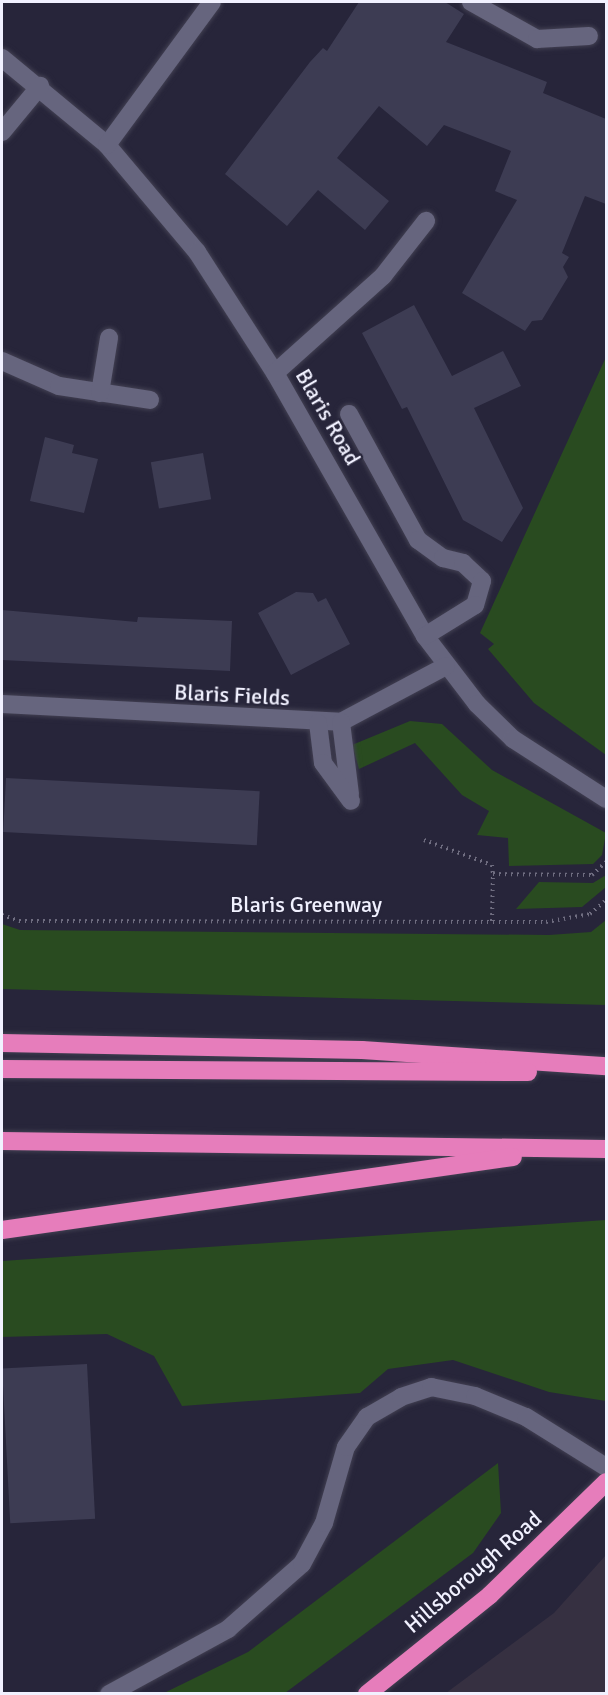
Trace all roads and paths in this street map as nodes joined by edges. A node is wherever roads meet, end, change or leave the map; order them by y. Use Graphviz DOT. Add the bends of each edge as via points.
graph roads {
  1 [pos="212,2"];
  2 [pos="471,2"];
  3 [pos="589,36"];
  4 [pos="2,58"];
  5 [pos="40,86"];
  6 [pos="2,132"];
  7 [pos="107,145"];
  8 [pos="426,221"];
  9 [pos="109,338"];
  10 [pos="2,361"];
  11 [pos="275,373"];
  12 [pos="100,393"];
  13 [pos="150,400"];
  14 [pos="349,414"];
  15 [pos="425,636"];
  16 [pos="446,666"];
  17 [pos="2,704"];
  18 [pos="341,722"];
  19 [pos="318,723"];
  20 [pos="606,798"];
  21 [pos="424,840"];
  22 [pos="606,862"];
  23 [pos="493,874"];
  24 [pos="606,900"];
  25 [pos="2,915"];
  26 [pos="492,921"];
  27 [pos="2,1043"];
  28 [pos="606,1066"];
  29 [pos="2,1069"];
  30 [pos="606,1073"];
  31 [pos="2,1141"];
  32 [pos="606,1149"];
  33 [pos="559,1150"];
  34 [pos="2,1230"];
  35 [pos="606,1467"];
  36 [pos="606,1482"];
  37 [pos="109,1694"];
  38 [pos="367,1694"];
  1 -- 7 [label="street"];
  2 -- 3 [label="street" via="537,39"];
  4 -- 5 [label="street, Blaris Road"];
  5 -- 6 [label="street"];
  5 -- 7 [label="street, Blaris Road"];
  7 -- 11 [label="street, Blaris Road" via="197,252"];
  8 -- 11 [label="street" via="383,276"];
  9 -- 12 [label="street"];
  10 -- 12 [label="street" via="59,387"];
  11 -- 15 [label="street, Blaris Road"];
  12 -- 13 [label="street"];
  14 -- 15 [label="street" via="418,540 443,558 463,563 482,581 475,606"];
  15 -- 16 [label="street, Blaris Road"];
  16 -- 18 [label="street, Blaris Fields"];
  16 -- 20 [label="street, Blaris Road" via="513,739"];
  17 -- 19 [label="street, Blaris Fields"];
  18 -- 19 [label="street, Blaris Fields"];
  18 -- 19 [label="street" via="351,801 323,763"];
  21 -- 23 [label="path" via="492,865"];
  22 -- 23 [label="path" via="592,875"];
  23 -- 26 [label="path"];
  24 -- 26 [label="path, Blaris Greenway" via="572,920"];
  25 -- 26 [label="path, Blaris Greenway" via="19,921"];
  27 -- 28 [label="highway" via="362,1050"];
  29 -- 30 [label="highway"];
  31 -- 33 [label="highway"];
  32 -- 33 [label="highway"];
  33 -- 34 [label="highway" via="275,1195"];
  35 -- 37 [label="street" via="526,1417 475,1396 431,1387 401,1397 367,1417 346,1447 324,1523 302,1564 228,1629"];
  36 -- 38 [label="highway, Hillsborough Road" via="490,1595"];
}
